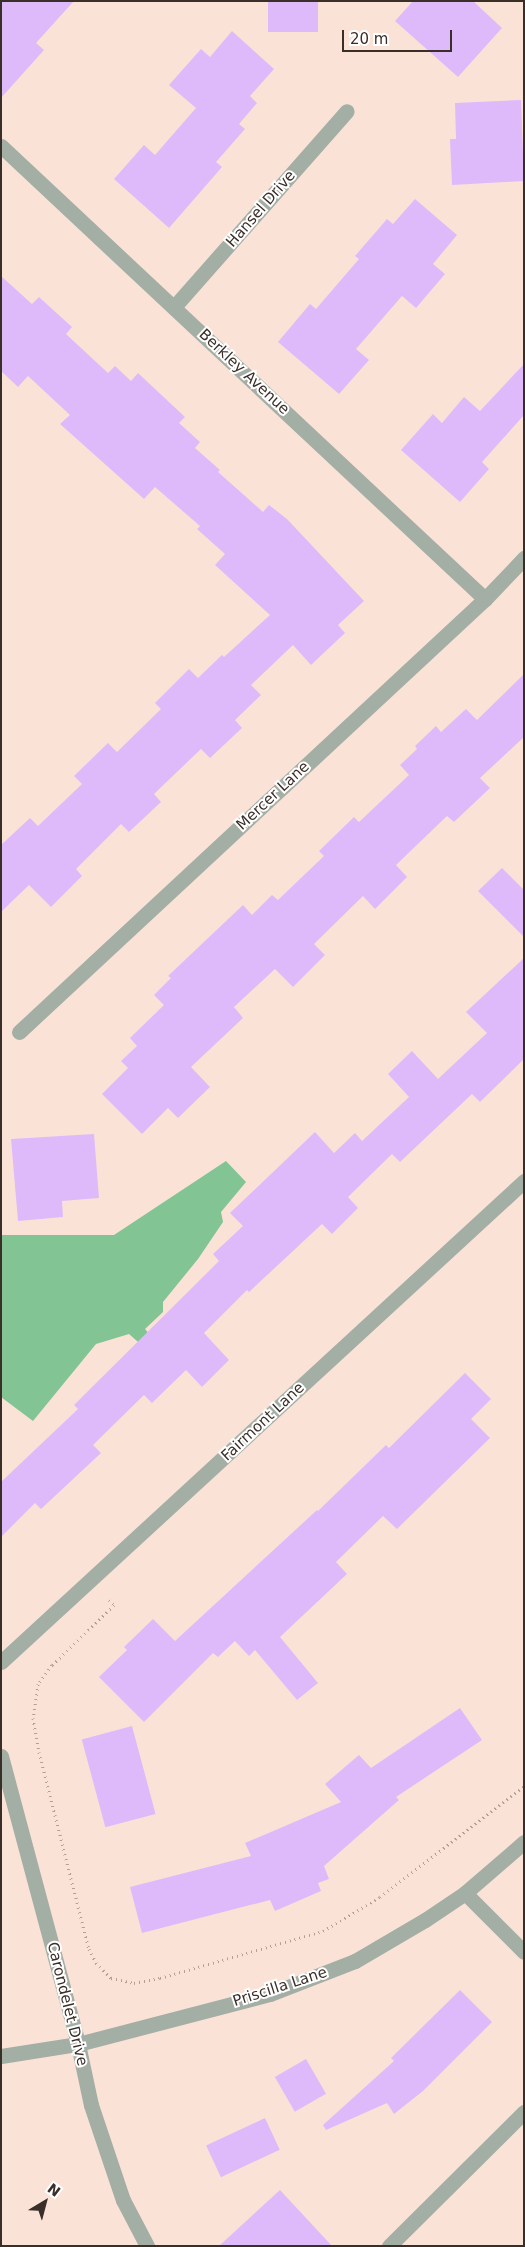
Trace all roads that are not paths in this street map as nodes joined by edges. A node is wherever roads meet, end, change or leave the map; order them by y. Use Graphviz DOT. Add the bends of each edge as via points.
graph roads {
  1 [pos="347,111"];
  2 [pos="1,146"];
  3 [pos="174,307"];
  4 [pos="524,558"];
  5 [pos="485,599"];
  6 [pos="19,1032"];
  7 [pos="524,1180"];
  8 [pos="1,1662"];
  9 [pos="1,1756"];
  10 [pos="524,1842"];
  11 [pos="465,1893"];
  12 [pos="524,1952"];
  13 [pos="78,2044"];
  14 [pos="1,2056"];
  15 [pos="524,2112"];
  16 [pos="147,2246"];
  17 [pos="389,2246"];
  1 -- 3 [label="street, Hansel Drive"];
  2 -- 3 [label="street, Berkley Avenue"];
  3 -- 5 [label="street, Berkley Avenue"];
  4 -- 5 [label="street, Mercer Lane"];
  5 -- 6 [label="street, Mercer Lane"];
  7 -- 8 [label="street, Fairmont Lane"];
  9 -- 13 [label="street, Carondelet Drive"];
  10 -- 11 [label="street, Priscilla Lane"];
  11 -- 12 [label="street"];
  11 -- 13 [label="street, Priscilla Lane" via="355,1961 270,1994"];
  13 -- 14 [label="street, Priscilla Lane"];
  13 -- 16 [label="street, Carondelet Drive" via="91,2105 108,2161 123,2200"];
  15 -- 17 [label="street"];
}
